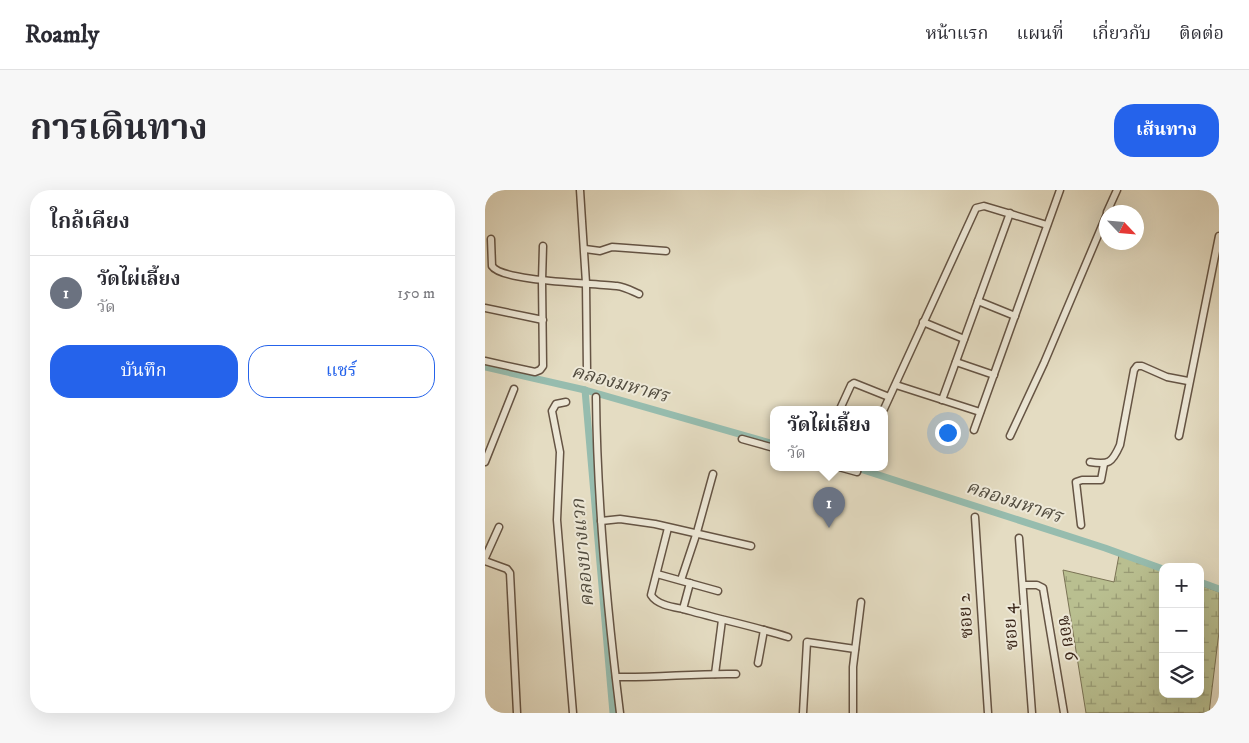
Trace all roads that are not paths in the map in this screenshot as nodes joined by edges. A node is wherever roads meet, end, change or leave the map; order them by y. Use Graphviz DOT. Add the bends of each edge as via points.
graph roads {
  1 [pos="580,190"];
  2 [pos="1060,190"];
  3 [pos="1117,190"];
  4 [pos="1110,205"];
  5 [pos="1010,213"];
  6 [pos="1047,225"];
  7 [pos="1099,232"];
  8 [pos="1219,236"];
  9 [pos="491,239"];
  10 [pos="543,246"];
  11 [pos="585,250"];
  12 [pos="665,251"];
  13 [pos="542,281"];
  14 [pos="584,283"];
  15 [pos="639,294"];
  16 [pos="977,301"];
  17 [pos="485,308"];
  18 [pos="1015,316"];
  19 [pos="543,320"];
  20 [pos="923,322"];
  21 [pos="964,339"];
  22 [pos="485,361"];
  23 [pos="956,362"];
  24 [pos="587,372"];
  25 [pos="994,375"];
  26 [pos="1189,382"];
  27 [pos="895,385"];
  28 [pos="514,389"];
  29 [pos="596,397"];
  30 [pos="889,397"];
  31 [pos="942,400"];
  32 [pos="567,402"];
  33 [pos="842,406"];
  34 [pos="884,406"];
  35 [pos="980,412"];
  36 [pos="974,430"];
  37 [pos="1010,436"];
  38 [pos="1179,436"];
  39 [pos="742,439"];
  40 [pos="770,447"];
  41 [pos="485,462"];
  42 [pos="1090,462"];
  43 [pos="1104,464"];
  44 [pos="713,474"];
  45 [pos="975,517"];
  46 [pos="601,521"];
  47 [pos="1081,525"];
  48 [pos="499,527"];
  49 [pos="668,528"];
  50 [pos="697,532"];
  51 [pos="1019,538"];
  52 [pos="751,546"];
  53 [pos="485,560"];
  54 [pos="657,574"];
  55 [pos="681,580"];
  56 [pos="690,583"];
  57 [pos="1023,585"];
  58 [pos="719,591"];
  59 [pos="861,602"];
  60 [pos="683,609"];
  61 [pos="722,620"];
  62 [pos="764,630"];
  63 [pos="787,637"];
  64 [pos="855,649"];
  65 [pos="758,663"];
  66 [pos="715,674"];
  67 [pos="736,674"];
  68 [pos="616,677"];
  69 [pos="517,713"];
  70 [pos="573,713"];
  71 [pos="620,713"];
  72 [pos="803,713"];
  73 [pos="853,713"];
  74 [pos="988,713"];
  75 [pos="1032,713"];
  76 [pos="1064,713"];
  1 -- 11 [label="street"];
  2 -- 6 [label="street"];
  3 -- 4 [label="street"];
  5 -- 6 [label="street"];
  5 -- 16 [label="street"];
  5 -- 20 [label="street" via="985,206 976,208"];
  6 -- 18 [label="street"];
  7 -- 37 [label="street"];
  8 -- 26 [label="street"];
  9 -- 13 [label="street" via="495,270"];
  10 -- 13 [label="street"];
  11 -- 12 [label="street" via="600,251 612,247"];
  11 -- 14 [label="street"];
  13 -- 14 [label="street"];
  13 -- 19 [label="street"];
  14 -- 15 [label="street" via="619,286"];
  14 -- 24 [label="street"];
  16 -- 18 [label="street"];
  16 -- 21 [label="street"];
  17 -- 19 [label="street"];
  18 -- 25 [label="street"];
  19 -- 22 [label="street" via="543,366 540,370 535,372"];
  20 -- 21 [label="street"];
  20 -- 27 [label="street"];
  21 -- 23 [label="street"];
  23 -- 25 [label="street"];
  23 -- 31 [label="street"];
  25 -- 35 [label="street"];
  26 -- 38 [label="street"];
  26 -- 43 [label="street" via="1167,378 1137,366 1120,446 1111,461"];
  27 -- 30 [label="street"];
  27 -- 31 [label="street"];
  28 -- 41 [label="street"];
  29 -- 46 [label="street"];
  30 -- 33 [label="street" via="854,383"];
  30 -- 34 [label="street"];
  31 -- 35 [label="street"];
  32 -- 70 [label="street" via="556,404 552,411 560,452 557,520"];
  35 -- 36 [label="street"];
  39 -- 40 [label="street"];
  42 -- 43 [label="street"];
  43 -- 47 [label="street" via="1101,480 1076,482"];
  44 -- 50 [label="street"];
  45 -- 74 [label="street, ซอย 2"];
  46 -- 49 [label="street" via="620,519"];
  46 -- 68 [label="street"];
  48 -- 53 [label="street"];
  49 -- 50 [label="street"];
  49 -- 54 [label="street"];
  50 -- 52 [label="street"];
  50 -- 55 [label="street"];
  51 -- 57 [label="street, ซอย 4"];
  53 -- 69 [label="street" via="510,572"];
  54 -- 55 [label="street"];
  54 -- 60 [label="street" via="651,590 653,599"];
  55 -- 56 [label="street"];
  56 -- 58 [label="street"];
  56 -- 60 [label="street"];
  57 -- 75 [label="street, ซอย 4"];
  57 -- 76 [label="street, ซอย 6" via="1043,588"];
  59 -- 64 [label="street"];
  60 -- 61 [label="street"];
  61 -- 62 [label="street"];
  61 -- 66 [label="street"];
  62 -- 63 [label="street"];
  62 -- 65 [label="street"];
  64 -- 72 [label="street" via="807,642"];
  64 -- 73 [label="street"];
  66 -- 67 [label="street"];
  66 -- 68 [label="street"];
  68 -- 71 [label="street"];
}
